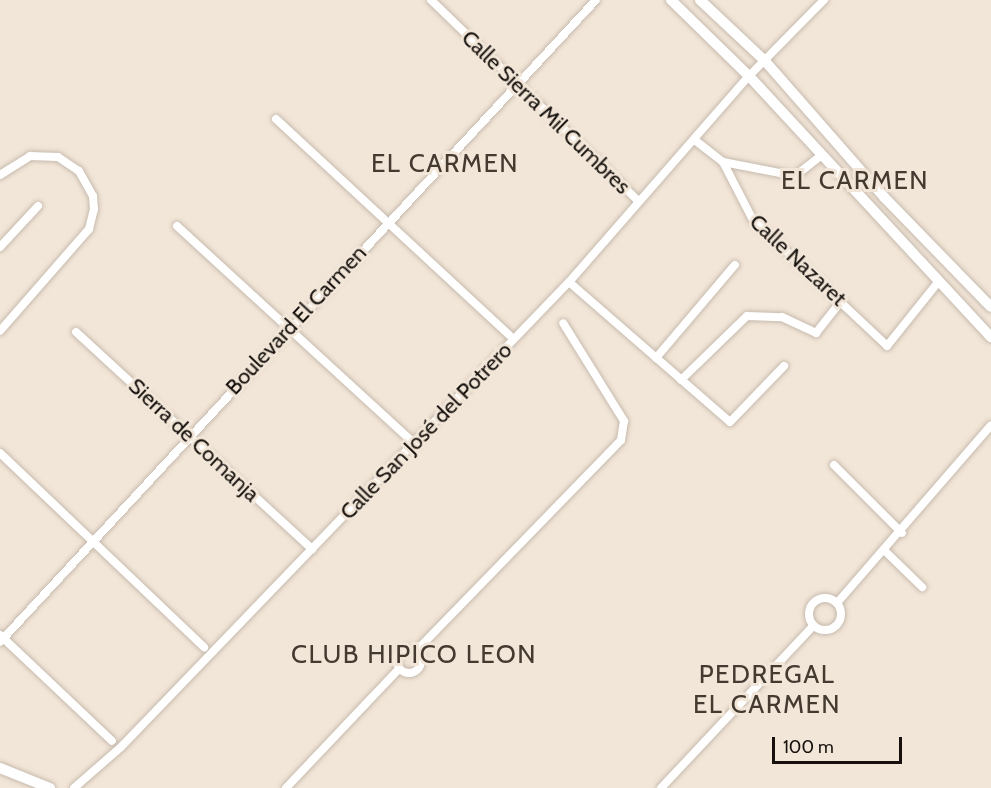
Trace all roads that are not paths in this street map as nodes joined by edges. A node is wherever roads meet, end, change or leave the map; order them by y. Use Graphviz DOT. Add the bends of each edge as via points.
graph roads {
  1 [pos="431,0"];
  2 [pos="596,0"];
  3 [pos="671,0"];
  4 [pos="700,0"];
  5 [pos="824,0"];
  6 [pos="765,62"];
  7 [pos="749,76"];
  8 [pos="515,82"];
  9 [pos="276,119"];
  10 [pos="696,141"];
  11 [pos="819,157"];
  12 [pos="723,162"];
  13 [pos="0,175"];
  14 [pos="636,199"];
  15 [pos="38,206"];
  16 [pos="387,222"];
  17 [pos="177,226"];
  18 [pos="0,247"];
  19 [pos="735,265"];
  20 [pos="569,282"];
  21 [pos="938,282"];
  22 [pos="842,300"];
  23 [pos="991,307"];
  24 [pos="563,322"];
  25 [pos="287,327"];
  26 [pos="0,331"];
  27 [pos="76,332"];
  28 [pos="509,335"];
  29 [pos="991,337"];
  30 [pos="656,358"];
  31 [pos="784,366"];
  32 [pos="681,380"];
  33 [pos="991,425"];
  34 [pos="189,436"];
  35 [pos="415,444"];
  36 [pos="0,453"];
  37 [pos="834,465"];
  38 [pos="902,532"];
  39 [pos="93,542"];
  40 [pos="312,549"];
  41 [pos="885,551"];
  42 [pos="922,587"];
  43 [pos="837,603"];
  44 [pos="813,626"];
  45 [pos="1,638"];
  46 [pos="204,647"];
  47 [pos="416,651"];
  48 [pos="399,669"];
  49 [pos="112,741"];
  50 [pos="0,768"];
  51 [pos="50,788"];
  52 [pos="74,788"];
  53 [pos="286,788"];
  54 [pos="661,788"];
  1 -- 8 [label="street, Calle Sierra Mil Cumbres"];
  2 -- 8 [label="street, Boulevard El Carmen"];
  3 -- 7 [label="main road"];
  4 -- 6 [label="main road"];
  5 -- 6 [label="street, Calle San José del Potrero"];
  6 -- 7 [label="street, Calle San José del Potrero"];
  6 -- 23 [label="main road" via="884,198"];
  7 -- 10 [label="street, Calle San José del Potrero"];
  7 -- 11 [label="main road"];
  8 -- 14 [label="street, Calle Sierra Mil Cumbres"];
  8 -- 16 [label="street, Boulevard El Carmen"];
  9 -- 16 [label="street"];
  10 -- 12 [label="street, Calle Nazaret"];
  10 -- 20 [label="street, Calle San José del Potrero"];
  11 -- 12 [label="street" via="795,176"];
  11 -- 21 [label="main road"];
  12 -- 22 [label="street, Calle Nazaret" via="753,220"];
  13 -- 26 [label="street" via="30,156 58,157 78,171 93,196 93,209 89,229"];
  15 -- 18 [label="street"];
  16 -- 25 [label="street, Boulevard El Carmen"];
  16 -- 28 [label="street"];
  17 -- 25 [label="street"];
  19 -- 30 [label="street"];
  20 -- 30 [label="street"];
  20 -- 35 [label="street, Calle San José del Potrero"];
  21 -- 22 [label="street, Calle Nazaret" via="887,346"];
  21 -- 29 [label="main road"];
  22 -- 32 [label="street" via="816,333 782,317 747,316"];
  24 -- 47 [label="street" via="624,421 621,440"];
  25 -- 34 [label="street, Boulevard El Carmen"];
  25 -- 35 [label="street"];
  27 -- 34 [label="street, Sierra de Comanja"];
  30 -- 32 [label="street"];
  31 -- 32 [label="street" via="734,422"];
  33 -- 38 [label="street"];
  34 -- 39 [label="street, Boulevard El Carmen"];
  34 -- 40 [label="street, Sierra de Comanja"];
  35 -- 40 [label="street, Calle San José del Potrero"];
  36 -- 39 [label="street"];
  37 -- 38 [label="street"];
  38 -- 41 [label="street"];
  39 -- 45 [label="street, Boulevard El Carmen"];
  39 -- 46 [label="street"];
  40 -- 52 [label="street, Calle San José del Potrero" via="121,747"];
  41 -- 42 [label="street"];
  41 -- 43 [label="street"];
  43 -- 44 [label="street" via="824,598 812,605"];
  43 -- 44 [label="street" via="842,616 834,628"];
  44 -- 54 [label="street"];
  45 -- 49 [label="street"];
  47 -- 48 [label="street" via="398,655"];
  47 -- 48 [label="street" via="421,662 416,672"];
  48 -- 53 [label="street"];
  50 -- 51 [label="main road"];
}
